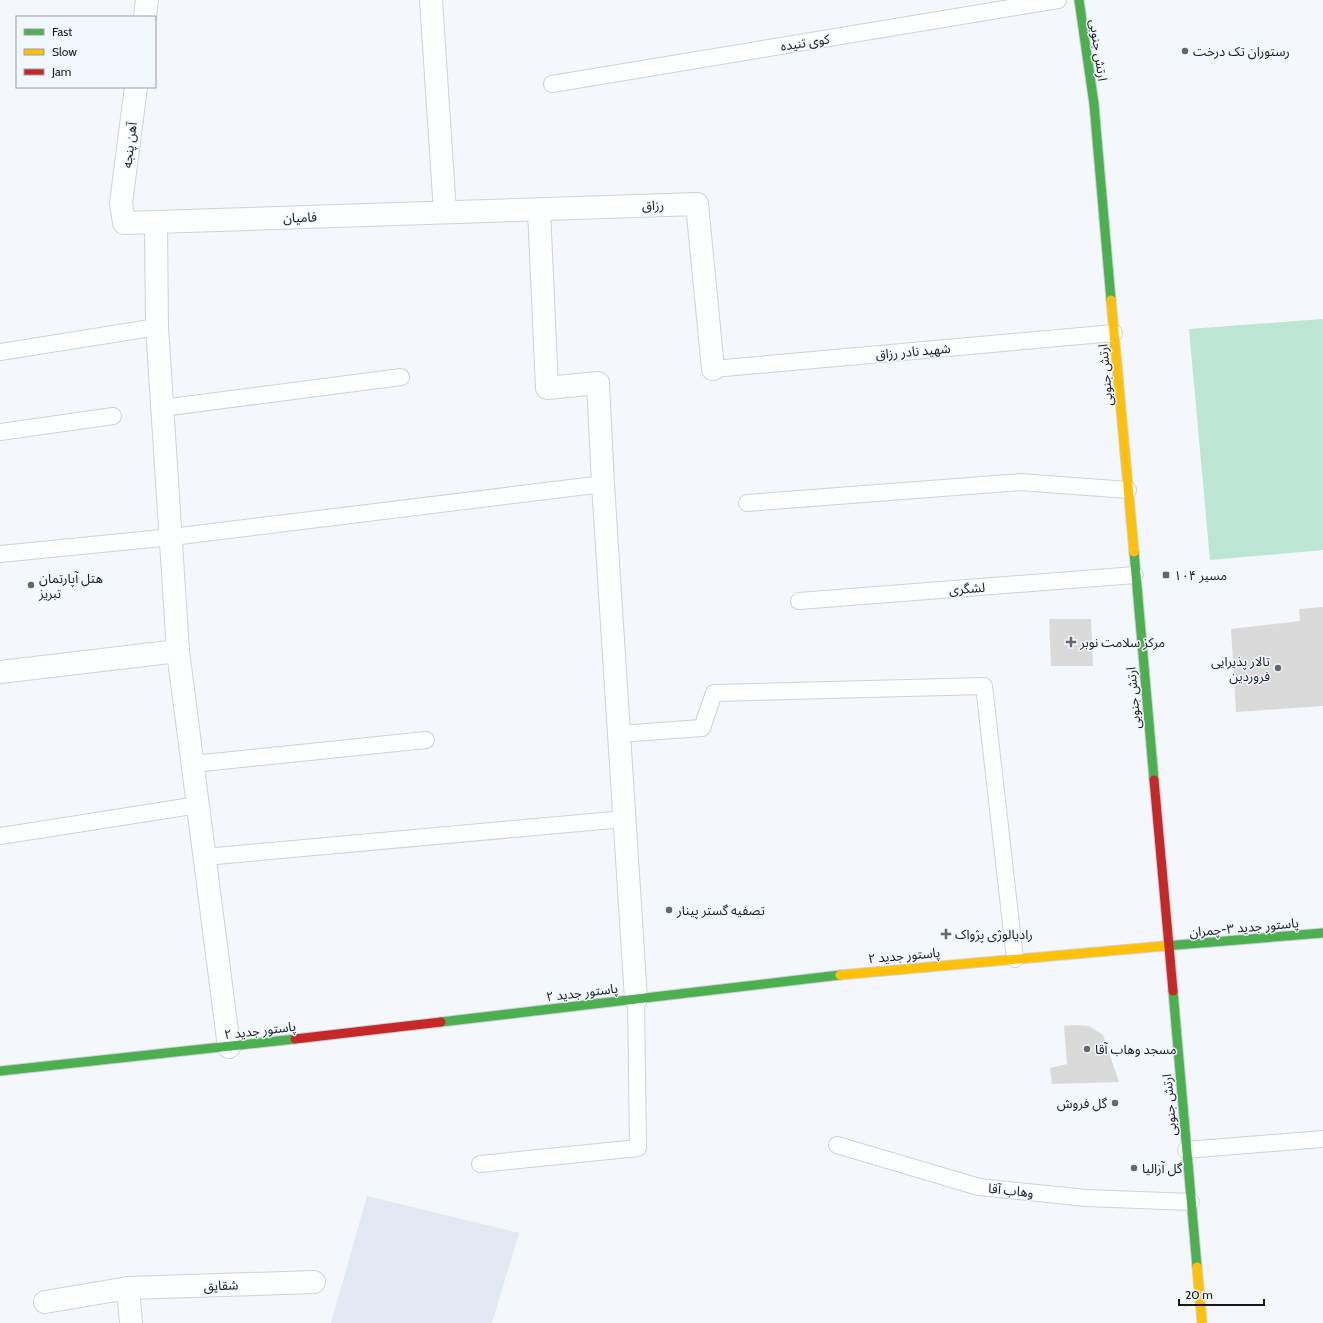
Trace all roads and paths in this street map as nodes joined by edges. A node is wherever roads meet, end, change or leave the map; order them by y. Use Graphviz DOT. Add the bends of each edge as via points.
graph roads {
  1 [pos="147,0"];
  2 [pos="431,0"];
  3 [pos="1058,0"];
  4 [pos="1079,0"];
  5 [pos="145,16"];
  6 [pos="552,84"];
  7 [pos="136,88"];
  8 [pos="539,210"];
  9 [pos="445,212"];
  10 [pos="156,222"];
  11 [pos="157,327"];
  12 [pos="1114,333"];
  13 [pos="0,352"];
  14 [pos="713,368"];
  15 [pos="401,377"];
  16 [pos="162,408"];
  17 [pos="113,416"];
  18 [pos="0,432"];
  19 [pos="602,484"];
  20 [pos="1128,490"];
  21 [pos="746,503"];
  22 [pos="172,537"];
  23 [pos="0,554"];
  24 [pos="1136,575"];
  25 [pos="799,601"];
  26 [pos="178,651"];
  27 [pos="0,672"];
  28 [pos="619,734"];
  29 [pos="426,740"];
  30 [pos="193,764"];
  31 [pos="198,805"];
  32 [pos="624,819"];
  33 [pos="0,836"];
  34 [pos="205,857"];
  35 [pos="1323,934"];
  36 [pos="1168,946"];
  37 [pos="1015,959"];
  38 [pos="636,998"];
  39 [pos="229,1047"];
  40 [pos="0,1071"];
  41 [pos="1323,1139"];
  42 [pos="836,1145"];
  43 [pos="1186,1150"];
  44 [pos="480,1164"];
  45 [pos="1191,1202"];
  46 [pos="314,1282"];
  47 [pos="128,1288"];
  48 [pos="45,1302"];
  49 [pos="131,1323"];
  50 [pos="1202,1323"];
  1 -- 5 [label="street"];
  2 -- 9 [label="street"];
  3 -- 6 [label="lane, کوی تنیده"];
  4 -- 12 [label="main road, ارتش جنوبی" via="1094,104"];
  7 -- 10 [label="street, آهن پنجه" via="121,203 124,223"];
  8 -- 9 [label="street, رزاق"];
  8 -- 14 [label="street, رزاق" via="697,204"];
  8 -- 19 [label="street" via="547,388 598,383"];
  9 -- 10 [label="street, فامیان"];
  10 -- 11 [label="street"];
  11 -- 13 [label="lane"];
  11 -- 16 [label="street"];
  12 -- 14 [label="lane, شهید نادر رزاق"];
  12 -- 20 [label="main road, ارتش جنوبی"];
  15 -- 16 [label="lane"];
  16 -- 22 [label="street"];
  17 -- 18 [label="lane"];
  19 -- 22 [label="lane"];
  19 -- 28 [label="street"];
  20 -- 21 [label="lane" via="1020,482"];
  20 -- 24 [label="main road, ارتش جنوبی"];
  22 -- 23 [label="lane"];
  22 -- 26 [label="street"];
  24 -- 25 [label="lane, لشگری"];
  24 -- 36 [label="main road, ارتش جنوبی"];
  26 -- 27 [label="street"];
  26 -- 30 [label="street"];
  28 -- 32 [label="street"];
  28 -- 37 [label="lane" via="702,728 714,692 984,686"];
  29 -- 30 [label="lane"];
  30 -- 31 [label="street"];
  31 -- 33 [label="lane"];
  31 -- 34 [label="street"];
  32 -- 34 [label="lane"];
  32 -- 38 [label="street"];
  34 -- 39 [label="street"];
  35 -- 36 [label="main road, پاستور جدید ۳-چمران"];
  36 -- 37 [label="main road, پاستور جدید ۲"];
  36 -- 43 [label="main road, ارتش جنوبی"];
  37 -- 38 [label="main road, پاستور جدید ۲" via="870,971"];
  38 -- 39 [label="main road, پاستور جدید ۲"];
  38 -- 44 [label="lane" via="638,1148"];
  39 -- 40 [label="main road, پاستور جدید ۲"];
  41 -- 43 [label="lane"];
  42 -- 45 [label="lane, وهاب آقا" via="979,1187 1086,1198"];
  43 -- 45 [label="main road, ارتش جنوبی"];
  45 -- 50 [label="main road, ارتش جنوبی"];
  46 -- 47 [label="street, شقایق"];
  47 -- 48 [label="street, شقایق"];
  47 -- 49 [label="street"];
}
